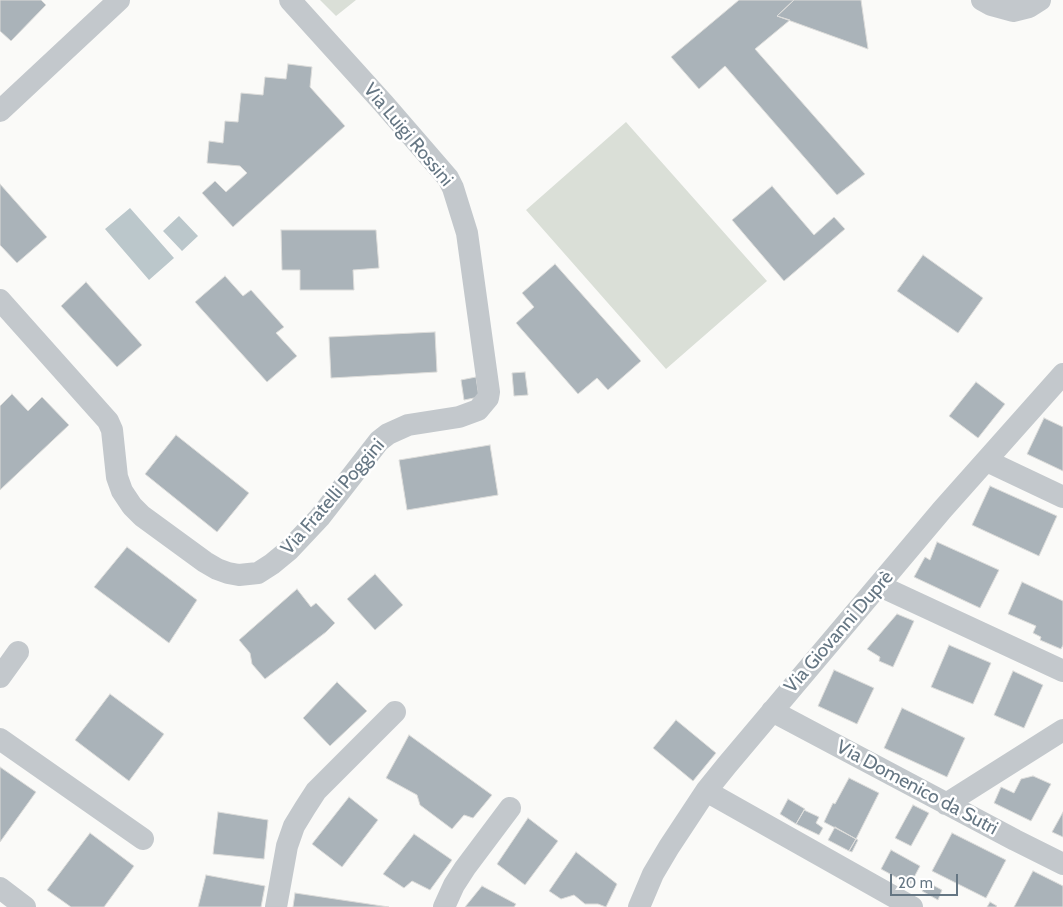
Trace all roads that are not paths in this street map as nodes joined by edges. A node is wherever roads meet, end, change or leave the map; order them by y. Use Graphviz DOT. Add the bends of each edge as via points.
graph roads {
  1 [pos="119,0"];
  2 [pos="290,0"];
  3 [pos="982,0"];
  4 [pos="1040,0"];
  5 [pos="0,111"];
  6 [pos="0,300"];
  7 [pos="1063,374"];
  8 [pos="478,410"];
  9 [pos="986,461"];
  10 [pos="1063,497"];
  11 [pos="880,586"];
  12 [pos="18,652"];
  13 [pos="1063,671"];
  14 [pos="0,677"];
  15 [pos="772,710"];
  16 [pos="395,712"];
  17 [pos="1063,730"];
  18 [pos="0,739"];
  19 [pos="706,791"];
  20 [pos="946,804"];
  21 [pos="510,808"];
  22 [pos="144,839"];
  23 [pos="1063,864"];
  24 [pos="0,888"];
  25 [pos="25,907"];
  26 [pos="276,907"];
  27 [pos="444,907"];
  28 [pos="639,907"];
  29 [pos="912,907"];
  1 -- 5 [label="street"];
  2 -- 8 [label="street, Via Luigi Rossini" via="384,104 453,188 467,233 489,392"];
  3 -- 4 [label="street" via="1013,11"];
  6 -- 8 [label="street, Via Fratelli Poggini" via="108,421 112,430 116,477 132,506 205,562 228,573 258,573 289,550 388,434 408,425 459,417"];
  7 -- 9 [label="street, Via Giovanni Duprè"];
  9 -- 10 [label="street"];
  9 -- 11 [label="street, Via Giovanni Duprè"];
  11 -- 13 [label="street"];
  11 -- 15 [label="street, Via Giovanni Duprè"];
  12 -- 14 [label="street"];
  15 -- 19 [label="street, Via Giovanni Duprè"];
  15 -- 20 [label="street, Via Domenico da Sutri"];
  16 -- 26 [label="street" via="316,791 304,808 287,846"];
  17 -- 20 [label="street"];
  18 -- 22 [label="street"];
  19 -- 28 [label="street, Via Giovanni Duprè" via="660,862"];
  19 -- 29 [label="street"];
  20 -- 23 [label="street, Via Domenico da Sutri"];
  21 -- 27 [label="street" via="465,868"];
  24 -- 25 [label="street"];
}
